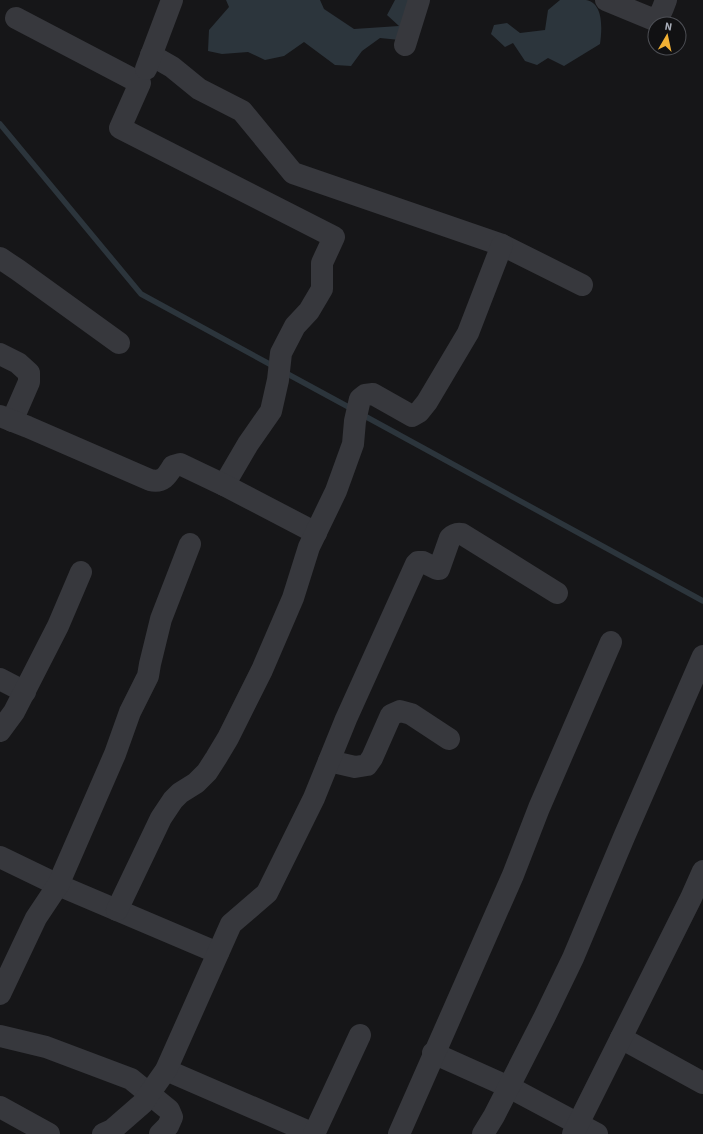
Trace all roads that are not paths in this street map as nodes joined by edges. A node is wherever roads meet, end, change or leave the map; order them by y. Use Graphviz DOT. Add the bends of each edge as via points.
graph roads {
  1 [pos="172,0"];
  2 [pos="419,0"];
  3 [pos="606,0"];
  4 [pos="666,0"];
  5 [pos="16,18"];
  6 [pos="405,45"];
  7 [pos="151,55"];
  8 [pos="140,83"];
  9 [pos="502,245"];
  10 [pos="0,258"];
  11 [pos="582,285"];
  12 [pos="119,343"];
  13 [pos="0,354"];
  14 [pos="4,418"];
  15 [pos="224,485"];
  16 [pos="316,533"];
  17 [pos="190,544"];
  18 [pos="81,572"];
  19 [pos="557,593"];
  20 [pos="611,642"];
  21 [pos="703,656"];
  22 [pos="0,678"];
  23 [pos="25,692"];
  24 [pos="0,731"];
  25 [pos="449,738"];
  26 [pos="329,761"];
  27 [pos="0,856"];
  28 [pos="703,871"];
  29 [pos="58,885"];
  30 [pos="117,910"];
  31 [pos="218,953"];
  32 [pos="0,994"];
  33 [pos="360,1035"];
  34 [pos="0,1036"];
  35 [pos="621,1038"];
  36 [pos="433,1053"];
  37 [pos="166,1070"];
  38 [pos="703,1083"];
  39 [pos="509,1087"];
  40 [pos="150,1094"];
  41 [pos="0,1107"];
  42 [pos="575,1129"];
  43 [pos="49,1134"];
  44 [pos="103,1134"];
  45 [pos="160,1134"];
  46 [pos="314,1134"];
  47 [pos="399,1134"];
  48 [pos="483,1134"];
  49 [pos="597,1134"];
  1 -- 7 [label="street"];
  2 -- 6 [label="street"];
  3 -- 4 [label="street" via="652,19 660,15"];
  5 -- 8 [label="street"];
  7 -- 8 [label="street"];
  7 -- 9 [label="street" via="172,67 199,88 242,111 292,173"];
  8 -- 15 [label="street" via="120,128 334,237 322,264 322,289 309,311 295,326 281,353 271,411"];
  9 -- 11 [label="street"];
  9 -- 16 [label="street" via="468,333 419,412 412,416 373,394 360,399 353,444 336,491"];
  10 -- 12 [label="street"];
  13 -- 14 [label="street" via="18,363 29,373 29,382"];
  14 -- 15 [label="street" via="156,482 167,476 173,466 180,464"];
  15 -- 16 [label="street"];
  16 -- 30 [label="street" via="293,598 262,670 228,738 207,772 196,784 180,793 161,818"];
  17 -- 29 [label="street" via="161,619 148,676 130,712 115,754"];
  18 -- 23 [label="street"];
  19 -- 26 [label="street" via="462,534 453,535 440,569 423,562 416,564"];
  20 -- 36 [label="street" via="539,808 513,875"];
  21 -- 39 [label="street" via="573,958"];
  22 -- 23 [label="street"];
  23 -- 24 [label="street"];
  25 -- 26 [label="street" via="411,714 400,711 391,715 367,765 355,767"];
  26 -- 31 [label="street" via="314,798 267,892 231,924"];
  27 -- 29 [label="street"];
  28 -- 35 [label="street"];
  29 -- 30 [label="street"];
  29 -- 32 [label="street" via="36,918"];
  30 -- 31 [label="street"];
  31 -- 37 [label="street"];
  33 -- 46 [label="street"];
  34 -- 40 [label="street" via="46,1047 131,1078"];
  35 -- 38 [label="street"];
  35 -- 42 [label="street"];
  36 -- 39 [label="street"];
  36 -- 47 [label="street"];
  37 -- 40 [label="street"];
  37 -- 46 [label="street"];
  39 -- 42 [label="street"];
  39 -- 48 [label="street"];
  40 -- 44 [label="street" via="112,1130"];
  40 -- 45 [label="street" via="169,1110 172,1117"];
  41 -- 43 [label="street"];
  42 -- 49 [label="street"];
}
